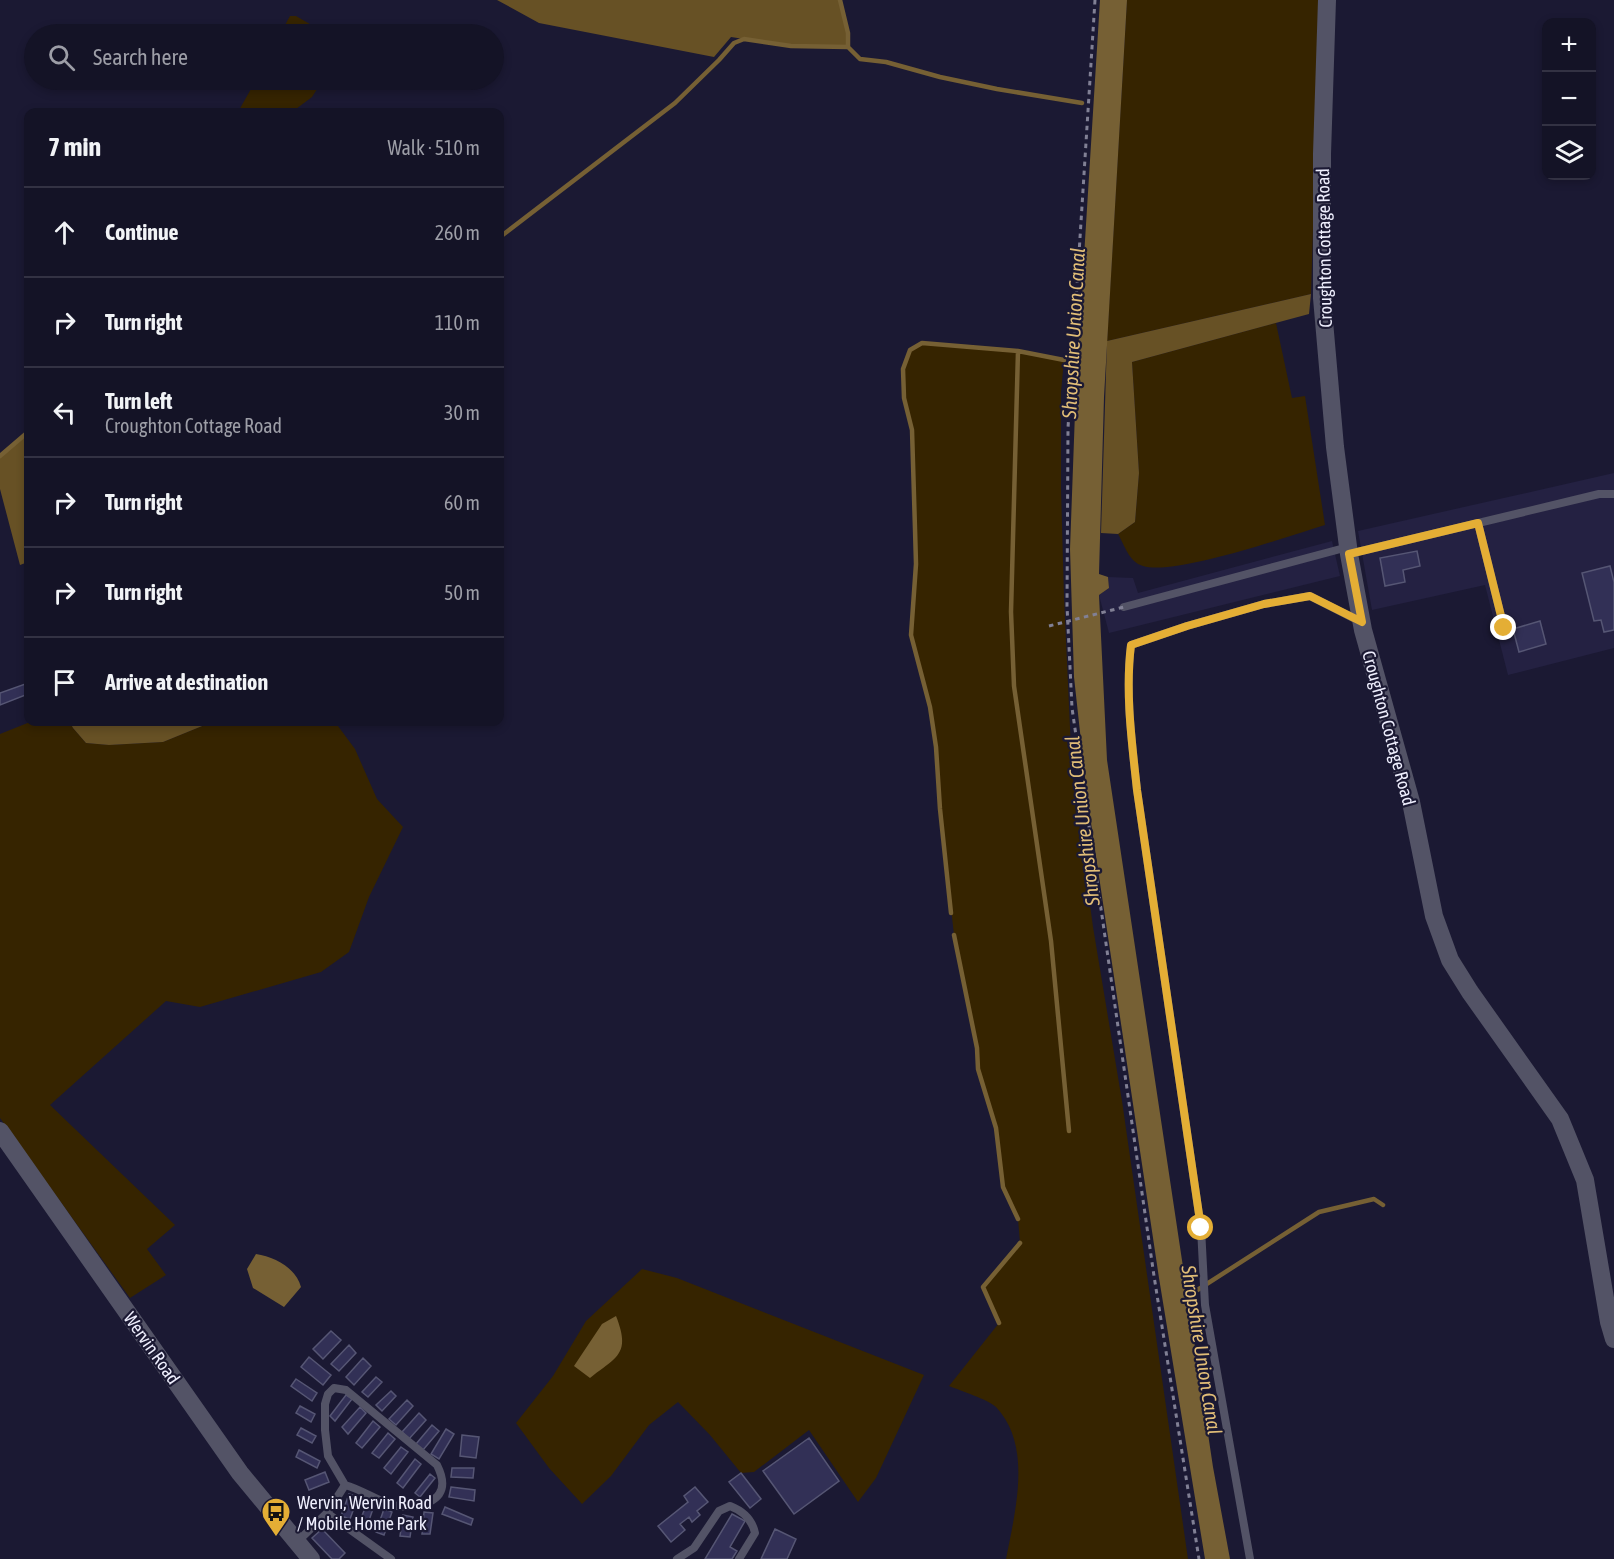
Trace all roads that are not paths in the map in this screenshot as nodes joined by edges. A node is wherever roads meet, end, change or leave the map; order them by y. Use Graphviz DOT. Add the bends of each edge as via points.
graph roads {
  1 [pos="1327,0"];
  2 [pos="1614,494"];
  3 [pos="1478,523"];
  4 [pos="1349,550"];
  5 [pos="1124,607"];
  6 [pos="1362,622"];
  7 [pos="1504,628"];
  8 [pos="0,1131"];
  9 [pos="1614,1339"];
  10 [pos="345,1485"];
  11 [pos="327,1513"];
  12 [pos="303,1551"];
  13 [pos="391,1559"];
  14 [pos="677,1559"];
  15 [pos="739,1559"];
  16 [pos="1250,1559"];
  1 -- 4 [label="street, Croughton Cottage Road" via="1322,298"];
  2 -- 3 [label="lane" via="1599,494"];
  3 -- 4 [label="lane"];
  3 -- 7 [label="lane"];
  4 -- 5 [label="lane"];
  4 -- 6 [label="street, Croughton Cottage Road"];
  6 -- 9 [label="street, Croughton Cottage Road" via="1411,802 1434,916 1450,960 1560,1119 1585,1180"];
  6 -- 16 [label="lane" via="1310,596 1264,604 1131,645 1131,733 1137,790 1201,1228 1205,1305"];
  8 -- 12 [label="street, Wervin Road" via="240,1473"];
  10 -- 10 [label="lane" via="328,1456 326,1404 333,1388 346,1390 437,1466 442,1477 437,1498 423,1505 400,1507"];
  10 -- 11 [label="lane"];
  11 -- 12 [label="lane"];
  11 -- 13 [label="lane"];
  14 -- 15 [label="lane" via="694,1548 719,1511 730,1506 748,1518 755,1533"];
}
